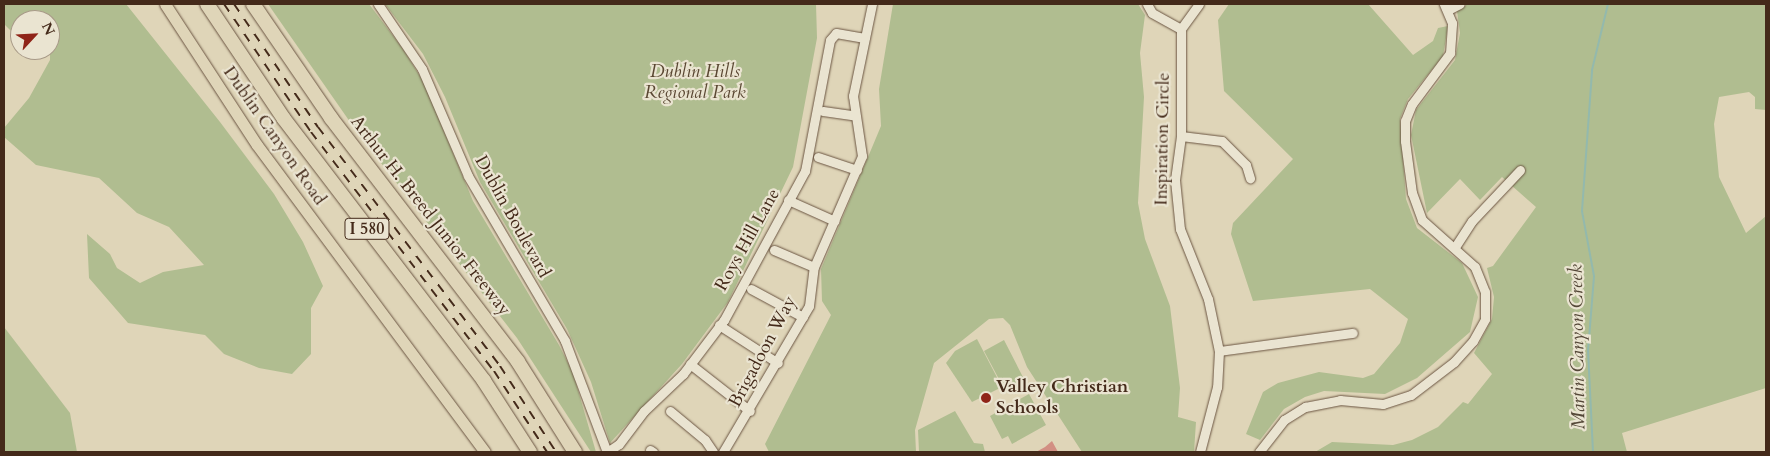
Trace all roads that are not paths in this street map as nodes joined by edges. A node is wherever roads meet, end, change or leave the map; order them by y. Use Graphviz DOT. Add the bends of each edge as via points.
graph roads {
  1 [pos="165,4"];
  2 [pos="206,4"];
  3 [pos="252,4"];
  4 [pos="378,4"];
  5 [pos="872,4"];
  6 [pos="1146,4"];
  7 [pos="1199,4"];
  8 [pos="1460,4"];
  9 [pos="1446,7"];
  10 [pos="1181,29"];
  11 [pos="865,38"];
  12 [pos="823,111"];
  13 [pos="853,115"];
  14 [pos="1181,136"];
  15 [pos="818,157"];
  16 [pos="856,170"];
  17 [pos="1520,170"];
  18 [pos="1250,178"];
  19 [pos="788,200"];
  20 [pos="834,221"];
  21 [pos="1455,247"];
  22 [pos="774,250"];
  23 [pos="814,267"];
  24 [pos="752,289"];
  25 [pos="803,317"];
  26 [pos="719,326"];
  27 [pos="1353,333"];
  28 [pos="1219,351"];
  29 [pos="778,363"];
  30 [pos="690,364"];
  31 [pos="670,410"];
  32 [pos="750,412"];
  33 [pos="485,452"];
  34 [pos="530,452"];
  35 [pos="575,452"];
  36 [pos="607,452"];
  37 [pos="713,452"];
  38 [pos="723,452"];
  39 [pos="1200,452"];
  40 [pos="1259,452"];
  1 -- 33 [label="main road, Dublin Canyon Road" via="257,146"];
  2 -- 34 [label="highway, I 580" via="289,126 484,381"];
  3 -- 35 [label="highway, Arthur H. Breed Junior Freeway / I 580" via="331,118 518,362"];
  4 -- 36 [label="street, Dublin Boulevard" via="422,68 468,176 565,341"];
  5 -- 11 [label="street, Brigadoon Way"];
  6 -- 10 [label="street" via="1152,14"];
  7 -- 10 [label="street"];
  8 -- 9 [label="street"];
  9 -- 21 [label="street" via="1453,32 1450,53 1412,104 1404,131 1412,193 1422,220"];
  10 -- 14 [label="street, Inspiration Circle"];
  11 -- 13 [label="street, Brigadoon Way" via="853,96"];
  11 -- 19 [label="street, Roys Hill Lane" via="836,33 830,40 805,171"];
  12 -- 13 [label="street"];
  13 -- 16 [label="street, Brigadoon Way" via="862,156"];
  14 -- 18 [label="street" via="1222,141 1246,165"];
  14 -- 28 [label="street, Inspiration Circle" via="1175,180 1180,229 1208,299"];
  15 -- 16 [label="street"];
  16 -- 20 [label="street, Brigadoon Way"];
  17 -- 21 [label="street" via="1472,221"];
  19 -- 20 [label="street"];
  19 -- 26 [label="street, Roys Hill Lane"];
  20 -- 23 [label="street, Brigadoon Way"];
  21 -- 40 [label="street" via="1475,267 1486,300 1480,330 1454,362 1411,396 1395,401 1327,401 1305,407 1284,420"];
  22 -- 23 [label="street"];
  23 -- 25 [label="street, Brigadoon Way" via="809,306"];
  24 -- 25 [label="street"];
  25 -- 29 [label="street, Brigadoon Way"];
  26 -- 29 [label="street"];
  26 -- 30 [label="street, Roys Hill Lane"];
  27 -- 28 [label="street"];
  28 -- 39 [label="street, Inspiration Circle" via="1217,387"];
  29 -- 32 [label="street, Brigadoon Way"];
  30 -- 32 [label="street"];
  30 -- 36 [label="street, Roys Hill Lane" via="644,411 620,444"];
  31 -- 37 [label="street"];
  32 -- 38 [label="street, Brigadoon Way"];
}
